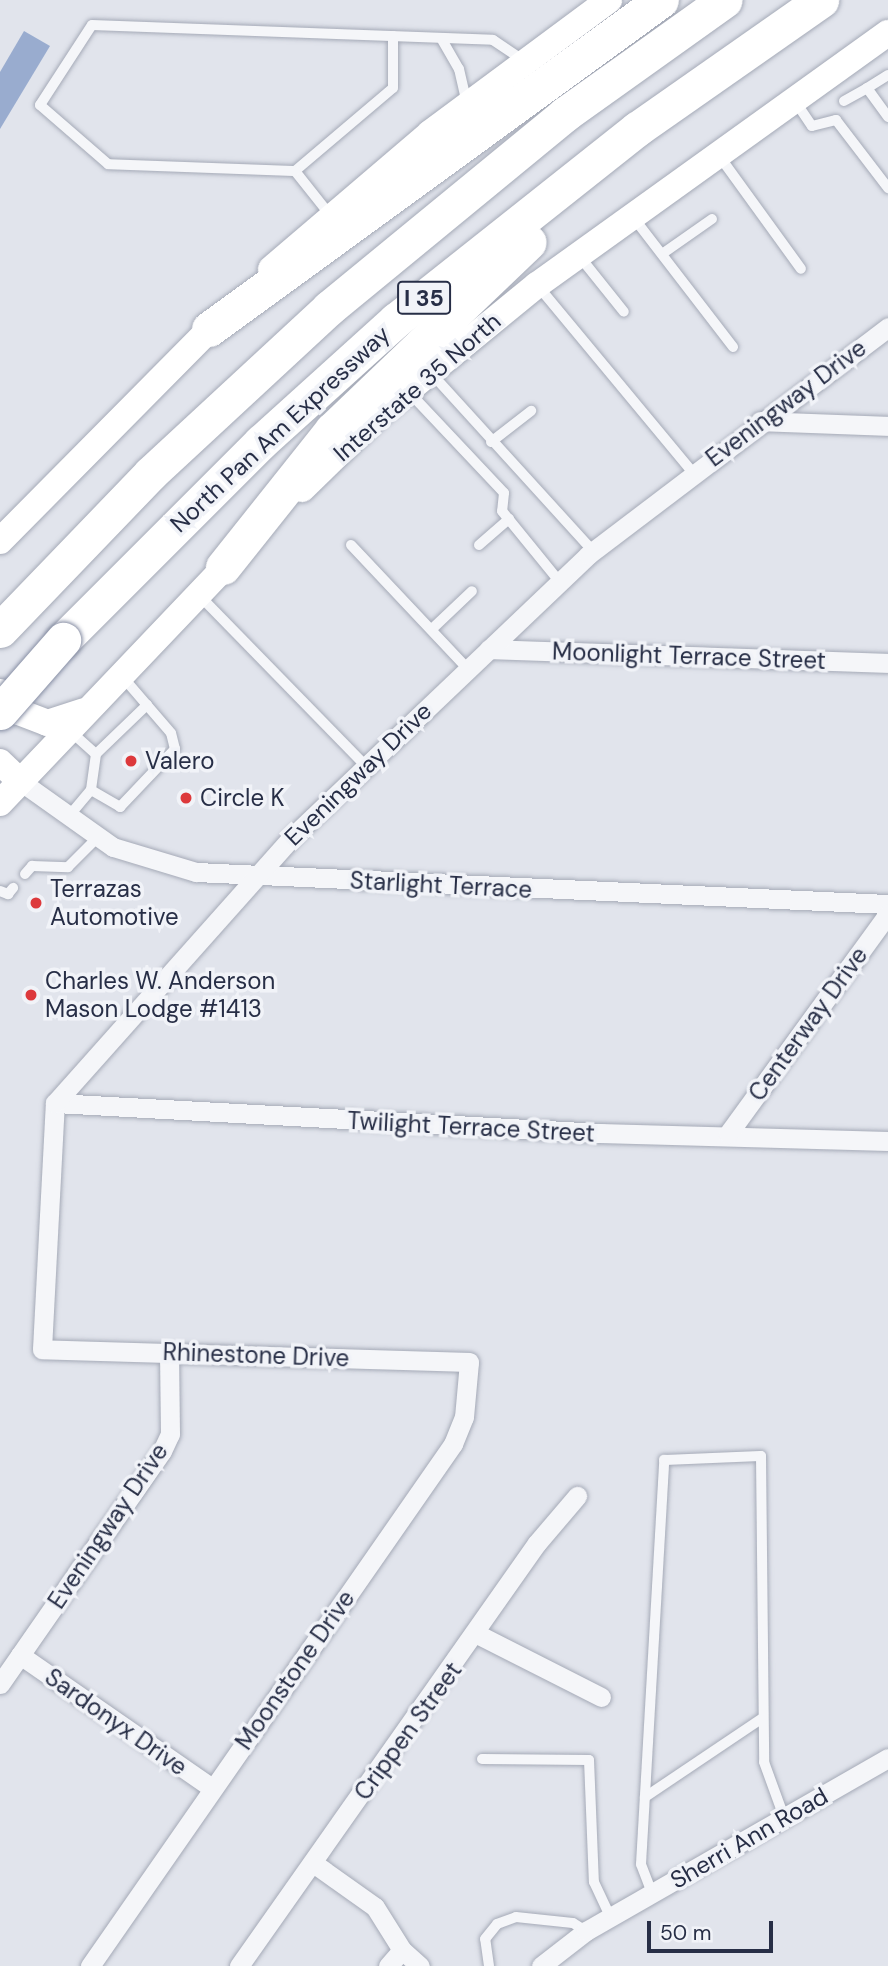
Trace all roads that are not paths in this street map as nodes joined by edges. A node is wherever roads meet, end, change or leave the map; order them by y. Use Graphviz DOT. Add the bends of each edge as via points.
graph roads {
  1 [pos="609,0"];
  2 [pos="661,0"];
  3 [pos="725,0"];
  4 [pos="821,0"];
  5 [pos="827,0"];
  6 [pos="888,33"];
  7 [pos="393,36"];
  8 [pos="441,38"];
  9 [pos="524,62"];
  10 [pos="888,75"];
  11 [pos="867,88"];
  12 [pos="793,98"];
  13 [pos="844,101"];
  14 [pos="467,105"];
  15 [pos="888,117"];
  16 [pos="716,151"];
  17 [pos="295,171"];
  18 [pos="888,188"];
  19 [pos="630,214"];
  20 [pos="331,216"];
  21 [pos="712,219"];
  22 [pos="578,254"];
  23 [pos="662,254"];
  24 [pos="801,270"];
  25 [pos="537,285"];
  26 [pos="624,312"];
  27 [pos="888,327"];
  28 [pos="209,330"];
  29 [pos="733,348"];
  30 [pos="430,371"];
  31 [pos="407,390"];
  32 [pos="531,411"];
  33 [pos="760,421"];
  34 [pos="888,426"];
  35 [pos="491,442"];
  36 [pos="692,473"];
  37 [pos="509,519"];
  38 [pos="0,541"];
  39 [pos="351,545"];
  40 [pos="479,545"];
  41 [pos="593,551"];
  42 [pos="223,567"];
  43 [pos="560,582"];
  44 [pos="472,591"];
  45 [pos="199,596"];
  46 [pos="0,629"];
  47 [pos="432,629"];
  48 [pos="489,649"];
  49 [pos="888,663"];
  50 [pos="467,668"];
  51 [pos="121,676"];
  52 [pos="0,692"];
  53 [pos="147,705"];
  54 [pos="90,708"];
  55 [pos="0,712"];
  56 [pos="69,730"];
  57 [pos="96,754"];
  58 [pos="0,762"];
  59 [pos="366,766"];
  60 [pos="20,781"];
  61 [pos="90,790"];
  62 [pos="0,803"];
  63 [pos="68,817"];
  64 [pos="98,837"];
  65 [pos="25,874"];
  66 [pos="256,876"];
  67 [pos="13,888"];
  68 [pos="0,891"];
  69 [pos="888,904"];
  70 [pos="888,914"];
  71 [pos="55,1103"];
  72 [pos="728,1134"];
  73 [pos="888,1140"];
  74 [pos="169,1353"];
  75 [pos="469,1362"];
  76 [pos="577,1496"];
  77 [pos="477,1634"];
  78 [pos="20,1655"];
  79 [pos="0,1684"];
  80 [pos="601,1697"];
  81 [pos="761,1719"];
  82 [pos="888,1758"];
  83 [pos="482,1759"];
  84 [pos="212,1788"];
  85 [pos="645,1797"];
  86 [pos="784,1817"];
  87 [pos="316,1865"];
  88 [pos="652,1893"];
  89 [pos="610,1917"];
  90 [pos="586,1931"];
  91 [pos="402,1950"];
  92 [pos="90,1966"];
  93 [pos="239,1966"];
  94 [pos="388,1966"];
  95 [pos="420,1966"];
  96 [pos="489,1966"];
  97 [pos="541,1966"];
  1 -- 9 [label="main road"];
  2 -- 28 [label="highway"];
  3 -- 46 [label="highway, I 35" via="565,114 329,307 151,473"];
  4 -- 55 [label="highway, North Pan Am Expressway / I 35, bridge" via="636,129 396,320 261,442 63,640"];
  5 -- 42 [label="highway" via="709,104 498,269 332,430"];
  6 -- 12 [label="main road, Interstate 35 North"];
  7 -- 8 [label="lane"];
  7 -- 17 [label="lane" via="393,88"];
  7 -- 17 [label="lane" via="92,25 40,105 108,164"];
  8 -- 9 [label="lane" via="493,40"];
  8 -- 14 [label="lane" via="459,69"];
  9 -- 14 [label="main road"];
  10 -- 11 [label="lane"];
  11 -- 13 [label="lane"];
  11 -- 15 [label="lane"];
  12 -- 16 [label="main road, Interstate 35 North"];
  12 -- 18 [label="lane" via="812,126 836,120"];
  14 -- 20 [label="main road"];
  16 -- 19 [label="main road, Interstate 35 North"];
  16 -- 24 [label="lane"];
  17 -- 20 [label="lane"];
  19 -- 22 [label="main road, Interstate 35 North"];
  19 -- 23 [label="lane"];
  20 -- 28 [label="main road"];
  21 -- 23 [label="lane"];
  22 -- 25 [label="main road, Interstate 35 North"];
  22 -- 26 [label="lane"];
  23 -- 29 [label="lane"];
  25 -- 30 [label="main road, Interstate 35 North"];
  25 -- 36 [label="lane"];
  27 -- 33 [label="street, Eveningway Drive"];
  28 -- 38 [label="main road"];
  30 -- 31 [label="main road, Interstate 35 North"];
  30 -- 35 [label="lane"];
  31 -- 37 [label="lane" via="504,493 502,511"];
  31 -- 42 [label="main road, Interstate 35 North"];
  32 -- 35 [label="lane"];
  33 -- 34 [label="street"];
  33 -- 36 [label="street, Eveningway Drive"];
  35 -- 41 [label="lane"];
  36 -- 41 [label="street, Eveningway Drive"];
  37 -- 40 [label="lane"];
  37 -- 43 [label="lane"];
  39 -- 47 [label="lane"];
  41 -- 43 [label="street, Eveningway Drive"];
  42 -- 45 [label="main road, Interstate 35 North"];
  43 -- 48 [label="street, Eveningway Drive"];
  44 -- 47 [label="lane"];
  45 -- 51 [label="main road, Interstate 35 North"];
  45 -- 59 [label="lane"];
  47 -- 50 [label="lane"];
  48 -- 49 [label="street, Moonlight Terrace Street"];
  48 -- 50 [label="street, Eveningway Drive"];
  50 -- 59 [label="street, Eveningway Drive"];
  51 -- 53 [label="lane"];
  51 -- 54 [label="main road, Interstate 35 North"];
  52 -- 54 [label="main road" via="19,712 47,723"];
  53 -- 57 [label="lane"];
  53 -- 61 [label="lane" via="171,733 175,749 120,807"];
  54 -- 56 [label="main road, Interstate 35 North"];
  56 -- 57 [label="lane"];
  56 -- 60 [label="main road, Interstate 35 North"];
  57 -- 61 [label="lane"];
  58 -- 60 [label="main road"];
  59 -- 66 [label="street, Eveningway Drive"];
  60 -- 62 [label="main road, Interstate 35 North"];
  60 -- 63 [label="street, Starlight Terrace"];
  61 -- 63 [label="lane"];
  63 -- 64 [label="street, Starlight Terrace"];
  64 -- 65 [label="lane" via="68,867 32,866"];
  64 -- 66 [label="street, Starlight Terrace" via="171,866"];
  66 -- 69 [label="street, Starlight Terrace"];
  66 -- 71 [label="street, Eveningway Drive"];
  67 -- 68 [label="lane"];
  70 -- 72 [label="street, Centerway Drive"];
  71 -- 72 [label="street, Twilight Terrace Street" via="600,1133"];
  71 -- 74 [label="street, Rhinestone Drive" via="42,1349"];
  72 -- 73 [label="street, Twilight Terrace Street"];
  74 -- 75 [label="street, Rhinestone Drive"];
  74 -- 78 [label="street, Eveningway Drive" via="170,1434"];
  75 -- 84 [label="street, Moonstone Drive" via="464,1417 453,1444"];
  76 -- 77 [label="street, Crippen Street" via="537,1543"];
  77 -- 80 [label="street"];
  77 -- 87 [label="street, Crippen Street"];
  78 -- 79 [label="street, Eveningway Drive"];
  78 -- 84 [label="street, Sardonyx Drive"];
  81 -- 85 [label="lane"];
  81 -- 85 [label="lane" via="761,1456 664,1460"];
  81 -- 86 [label="lane" via="764,1762"];
  82 -- 86 [label="street, Sherri Ann Road"];
  83 -- 89 [label="lane" via="589,1760 594,1882"];
  84 -- 92 [label="street, Moonstone Drive"];
  85 -- 88 [label="lane" via="641,1864"];
  86 -- 88 [label="street, Sherri Ann Road"];
  87 -- 91 [label="street" via="375,1907"];
  87 -- 93 [label="street, Crippen Street"];
  88 -- 89 [label="street, Sherri Ann Road"];
  89 -- 90 [label="street, Sherri Ann Road"];
  90 -- 96 [label="lane" via="573,1923 516,1917 496,1924 485,1939"];
  90 -- 97 [label="street, Sherri Ann Road"];
  91 -- 94 [label="street"];
  91 -- 95 [label="street"];
}
